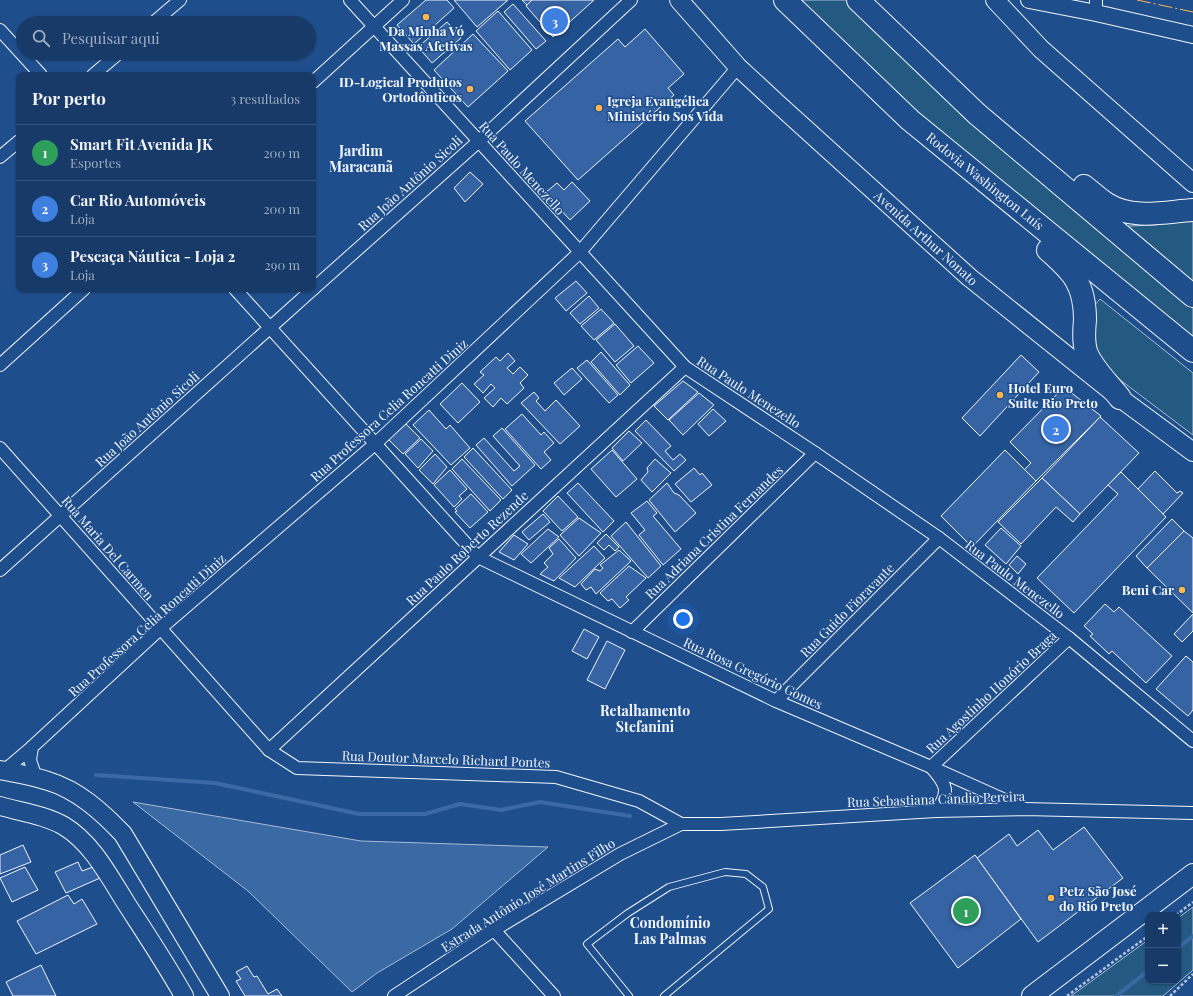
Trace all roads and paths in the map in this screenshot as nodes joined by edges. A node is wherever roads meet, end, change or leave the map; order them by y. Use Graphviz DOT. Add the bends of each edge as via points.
graph roads {
  1 [pos="180,0"];
  2 [pos="350,0"];
  3 [pos="403,0"];
  4 [pos="631,0"];
  5 [pos="679,0"];
  6 [pos="785,0"];
  7 [pos="860,0"];
  8 [pos="994,0"];
  9 [pos="1029,0"];
  10 [pos="1096,6"];
  11 [pos="161,16"];
  12 [pos="374,27"];
  13 [pos="0,30"];
  14 [pos="1193,35"];
  15 [pos="16,48"];
  16 [pos="27,60"];
  17 [pos="111,60"];
  18 [pos="738,66"];
  19 [pos="38,72"];
  20 [pos="97,72"];
  21 [pos="316,79"];
  22 [pos="910,120"];
  23 [pos="479,141"];
  24 [pos="16,143"];
  25 [pos="0,157"];
  26 [pos="1193,183"];
  27 [pos="1193,210"];
  28 [pos="580,252"];
  29 [pos="316,286"];
  30 [pos="81,292"];
  31 [pos="238,292"];
  32 [pos="310,292"];
  33 [pos="1193,296"];
  34 [pos="270,328"];
  35 [pos="1193,351"];
  36 [pos="0,365"];
  37 [pos="685,367"];
  38 [pos="1120,398"];
  39 [pos="375,444"];
  40 [pos="0,448"];
  41 [pos="1193,452"];
  42 [pos="815,453"];
  43 [pos="61,515"];
  44 [pos="939,538"];
  45 [pos="478,557"];
  46 [pos="0,570"];
  47 [pos="161,628"];
  48 [pos="632,632"];
  49 [pos="1069,638"];
  50 [pos="776,701"];
  51 [pos="1193,741"];
  52 [pos="32,747"];
  53 [pos="269,750"];
  54 [pos="931,767"];
  55 [pos="297,768"];
  56 [pos="2,770"];
  57 [pos="36,778"];
  58 [pos="0,806"];
  59 [pos="1025,809"];
  60 [pos="936,811"];
  61 [pos="1193,813"];
  62 [pos="681,824"];
  63 [pos="1193,874"];
  64 [pos="1193,902"];
  65 [pos="1180,912"];
  66 [pos="494,930"];
  67 [pos="1145,938"];
  68 [pos="1193,974"];
  69 [pos="184,996"];
  70 [pos="220,996"];
  71 [pos="394,996"];
  72 [pos="554,996"];
  73 [pos="629,996"];
  74 [pos="664,996"];
  75 [pos="1032,996"];
  76 [pos="1067,996"];
  77 [pos="1170,996"];
  1 -- 11 [label="street"];
  2 -- 12 [label="street, Rua Paulo Menezello"];
  3 -- 12 [label="street"];
  4 -- 23 [label="street, Rua João Antônio Sicoli"];
  5 -- 18 [label="main road, Avenida Arthur Nonato"];
  6 -- 22 [label="highway, Rodovia Washington Luís"];
  7 -- 27 [label="highway" via="1044,155 1107,204 1139,214"];
  7 -- 33 [label="highway" via="977,114"];
  8 -- 26 [label="main road" via="1040,49"];
  9 -- 10 [label="street"];
  10 -- 14 [label="street"];
  12 -- 21 [label="street"];
  12 -- 23 [label="street, Rua Paulo Menezello"];
  13 -- 15 [label="street"];
  16 -- 19 [label="street"];
  17 -- 20 [label="street"];
  18 -- 28 [label="street, Rua Professora Celia Roncatti Diniz"];
  18 -- 38 [label="main road, Avenida Arthur Nonato" via="968,277"];
  22 -- 35 [label="highway, Rodovia Washington Luís"];
  22 -- 38 [label="highway" via="1066,266 1083,294 1086,352"];
  23 -- 28 [label="street, Rua Paulo Menezello"];
  23 -- 29 [label="street, Rua João Antônio Sicoli"];
  24 -- 25 [label="street"];
  28 -- 37 [label="street, Rua Paulo Menezello"];
  28 -- 39 [label="street, Rua Professora Celia Roncatti Diniz"];
  30 -- 36 [label="street"];
  31 -- 34 [label="street"];
  32 -- 34 [label="street, Rua João Antônio Sicoli"];
  34 -- 39 [label="street"];
  34 -- 43 [label="street, Rua João Antônio Sicoli"];
  37 -- 42 [label="street, Rua Paulo Menezello"];
  37 -- 45 [label="street, Rua Paulo Roberto Rezende"];
  38 -- 41 [label="main road, Avenida Arthur Nonato"];
  39 -- 45 [label="street"];
  39 -- 47 [label="street, Rua Professora Celia Roncatti Diniz"];
  40 -- 43 [label="street, Rua Maria Del Carmen"];
  42 -- 44 [label="street, Rua Paulo Menezello"];
  42 -- 48 [label="street, Rua Adriana Cristina Fernandes"];
  43 -- 46 [label="street, Rua João Antônio Sicoli"];
  43 -- 47 [label="street, Rua Maria Del Carmen"];
  44 -- 49 [label="street, Rua Paulo Menezello"];
  44 -- 50 [label="street, Rua Guido Fioravante"];
  45 -- 48 [label="street, Rua Rosa Gregório Gomes"];
  45 -- 53 [label="street, Rua Paulo Roberto Rezende"];
  47 -- 52 [label="street, Rua Professora Celia Roncatti Diniz"];
  47 -- 53 [label="street, Rua Maria Del Carmen"];
  48 -- 50 [label="street, Rua Rosa Gregório Gomes"];
  49 -- 51 [label="street, Rua Paulo Menezello"];
  49 -- 54 [label="street, Rua Agostinho Honório Braga"];
  50 -- 54 [label="street, Rua Rosa Gregório Gomes"];
  52 -- 56 [label="street, Rua Professora Celia Roncatti Diniz"];
  52 -- 57 [label="street" via="30,760"];
  53 -- 55 [label="street, Rua Maria Del Carmen"];
  54 -- 59 [label="street, Rua Rosa Gregório Gomes"];
  54 -- 60 [label="street, Rua Rosa Gregório Gomes" via="942,779 946,792"];
  55 -- 62 [label="street, Rua Doutor Marcelo Richard Pontes" via="556,777 639,801"];
  56 -- 57 [label="main road"];
  57 -- 70 [label="main road" via="49,781 102,812 123,834"];
  58 -- 69 [label="main road" via="39,816 64,826 85,843 152,942"];
  59 -- 60 [label="street, Rua Sebastiana Cândio Pereira"];
  59 -- 61 [label="street, Rua Sebastiana Cândio Pereira"];
  60 -- 62 [label="street, Rua Sebastiana Cândio Pereira" via="721,824"];
  62 -- 66 [label="street, Estrada Antônio José Martins Filho" via="620,854"];
  63 -- 75 [label="main road"];
  64 -- 65 [label="path"];
  66 -- 71 [label="street, Estrada Antônio José Martins Filho"];
  66 -- 72 [label="street"];
  67 -- 76 [label="path"];
  68 -- 77 [label="path"];
  73 -- 74 [label="lane" via="587,944 628,913 669,887 725,872 746,874 763,887 769,909"];
}
